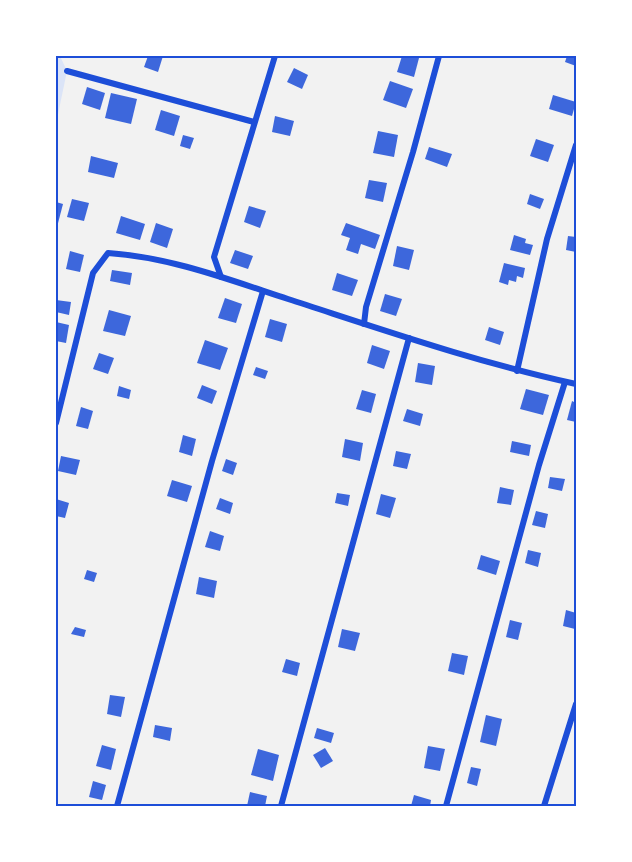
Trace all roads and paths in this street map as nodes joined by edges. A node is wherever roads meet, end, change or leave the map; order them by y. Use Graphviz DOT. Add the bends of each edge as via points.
graph roads {
  1 [pos="275,56"];
  2 [pos="439,56"];
  3 [pos="67,71"];
  4 [pos="254,122"];
  5 [pos="576,145"];
  6 [pos="221,277"];
  7 [pos="263,291"];
  8 [pos="364,324"];
  9 [pos="409,338"];
  10 [pos="517,371"];
  11 [pos="565,382"];
  12 [pos="576,384"];
  13 [pos="56,423"];
  14 [pos="576,704"];
  15 [pos="117,807"];
  16 [pos="281,807"];
  17 [pos="446,807"];
  18 [pos="544,807"];
  1 -- 4 [label="street"];
  2 -- 8 [label="street"];
  3 -- 4 [label="street"];
  4 -- 6 [label="street" via="214,257"];
  5 -- 10 [label="street" via="547,239"];
  6 -- 7 [label="street"];
  6 -- 13 [label="street" via="141,255 108,253 93,273"];
  7 -- 8 [label="street"];
  7 -- 15 [label="street"];
  8 -- 9 [label="street"];
  9 -- 10 [label="street"];
  9 -- 16 [label="street"];
  10 -- 11 [label="street"];
  11 -- 12 [label="street"];
  11 -- 17 [label="street" via="538,465"];
  14 -- 18 [label="street"];
}
